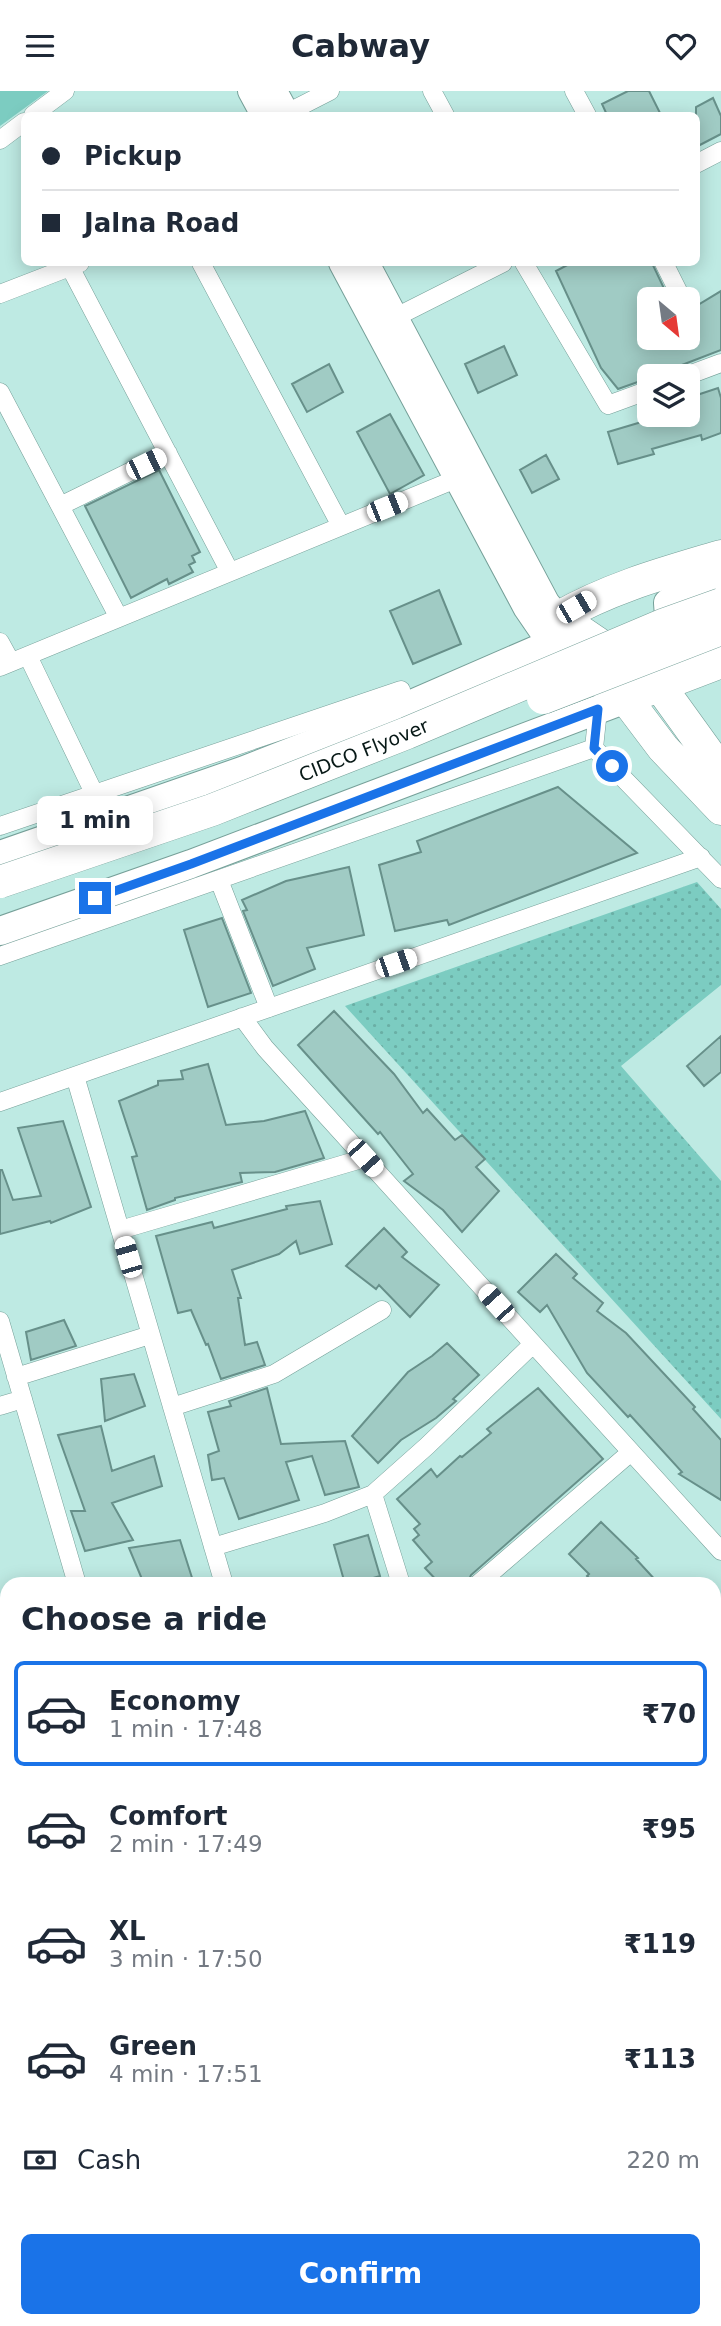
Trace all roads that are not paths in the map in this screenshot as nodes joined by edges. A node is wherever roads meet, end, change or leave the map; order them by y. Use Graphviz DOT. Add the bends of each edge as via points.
graph roads {
  1 [pos="65,91"];
  2 [pos="250,91"];
  3 [pos="275,91"];
  4 [pos="330,91"];
  5 [pos="432,91"];
  6 [pos="573,91"];
  7 [pos="37,112"];
  8 [pos="275,112"];
  9 [pos="278,112"];
  10 [pos="285,112"];
  11 [pos="443,112"];
  12 [pos="585,112"];
  13 [pos="21,124"];
  14 [pos="0,141"];
  15 [pos="721,151"];
  16 [pos="700,162"];
  17 [pos="72,266"];
  18 [pos="75,266"];
  19 [pos="203,266"];
  20 [pos="343,266"];
  21 [pos="369,266"];
  22 [pos="497,266"];
  23 [pos="526,266"];
  24 [pos="666,266"];
  25 [pos="676,287"];
  26 [pos="0,294"];
  27 [pos="396,317"];
  28 [pos="721,363"];
  29 [pos="700,371"];
  30 [pos="0,392"];
  31 [pos="637,394"];
  32 [pos="168,453"];
  33 [pos="456,479"];
  34 [pos="60,506"];
  35 [pos="341,526"];
  36 [pos="721,556"];
  37 [pos="230,572"];
  38 [pos="721,575"];
  39 [pos="721,604"];
  40 [pos="119,618"];
  41 [pos="721,629"];
  42 [pos="554,631"];
  43 [pos="0,642"];
  44 [pos="13,662"];
  45 [pos="715,665"];
  46 [pos="660,685"];
  47 [pos="401,690"];
  48 [pos="612,704"];
  49 [pos="594,748"];
  50 [pos="721,771"];
  51 [pos="94,793"];
  52 [pos="721,809"];
  53 [pos="0,826"];
  54 [pos="0,855"];
  55 [pos="701,857"];
  56 [pos="721,879"];
  57 [pos="219,880"];
  58 [pos="0,882"];
  59 [pos="0,905"];
  60 [pos="0,931"];
  61 [pos="0,957"];
  62 [pos="269,1008"];
  63 [pos="242,1017"];
  64 [pos="75,1076"];
  65 [pos="0,1102"];
  66 [pos="365,1158"];
  67 [pos="120,1230"];
  68 [pos="382,1310"];
  69 [pos="0,1321"];
  70 [pos="150,1335"];
  71 [pos="533,1344"];
  72 [pos="16,1377"];
  73 [pos="23,1399"];
  74 [pos="0,1406"];
  75 [pos="172,1407"];
  76 [pos="631,1452"];
  77 [pos="373,1494"];
  78 [pos="213,1547"];
  79 [pos="721,1551"];
  80 [pos="75,1577"];
  81 [pos="222,1577"];
  82 [pos="399,1577"];
  83 [pos="486,1577"];
  1 -- 7 [label="street"];
  2 -- 8 [label="main road"];
  3 -- 9 [label="main road"];
  4 -- 10 [label="street"];
  5 -- 11 [label="street"];
  6 -- 12 [label="street"];
  13 -- 14 [label="street"];
  15 -- 16 [label="street"];
  17 -- 26 [label="street"];
  18 -- 32 [label="street"];
  19 -- 35 [label="street"];
  20 -- 33 [label="main road"];
  21 -- 27 [label="main road"];
  22 -- 27 [label="street"];
  23 -- 31 [label="street" via="608,405"];
  24 -- 25 [label="street"];
  27 -- 42 [label="main road" via="547,602"];
  28 -- 29 [label="street"];
  30 -- 34 [label="street"];
  32 -- 34 [label="street"];
  32 -- 37 [label="street"];
  33 -- 35 [label="street"];
  33 -- 42 [label="main road" via="526,610"];
  34 -- 40 [label="street"];
  35 -- 37 [label="street"];
  36 -- 42 [label="highway" via="593,598"];
  37 -- 40 [label="street"];
  38 -- 45 [label="main road" via="668,603 669,617 686,653 696,664"];
  39 -- 58 [label="highway, CIDCO Flyover, bridge" via="212,810"];
  40 -- 44 [label="street"];
  41 -- 59 [label="highway, CIDCO Flyover, bridge" via="261,811"];
  42 -- 46 [label="highway"];
  42 -- 48 [label="highway"];
  42 -- 54 [label="main road" via="391,713 242,771"];
  43 -- 44 [label="street"];
  44 -- 51 [label="street"];
  45 -- 46 [label="highway"];
  46 -- 48 [label="highway"];
  46 -- 50 [label="highway"];
  47 -- 51 [label="street"];
  48 -- 49 [label="street"];
  48 -- 52 [label="highway" via="663,748"];
  48 -- 60 [label="main road" via="191,864"];
  49 -- 55 [label="street"];
  49 -- 57 [label="street"];
  51 -- 53 [label="street"];
  55 -- 56 [label="street"];
  55 -- 62 [label="street"];
  57 -- 61 [label="street"];
  57 -- 62 [label="street"];
  62 -- 63 [label="street"];
  63 -- 64 [label="street"];
  63 -- 66 [label="street"];
  64 -- 65 [label="street"];
  64 -- 67 [label="street"];
  66 -- 67 [label="street"];
  66 -- 71 [label="street"];
  67 -- 70 [label="street"];
  68 -- 75 [label="street" via="274,1374"];
  69 -- 72 [label="street"];
  70 -- 72 [label="street"];
  70 -- 75 [label="street"];
  71 -- 76 [label="street"];
  71 -- 77 [label="street"];
  72 -- 73 [label="street"];
  73 -- 74 [label="street"];
  73 -- 80 [label="street"];
  75 -- 78 [label="street"];
  76 -- 79 [label="street"];
  76 -- 83 [label="street"];
  77 -- 78 [label="street"];
  77 -- 82 [label="street"];
  78 -- 81 [label="street"];
}
